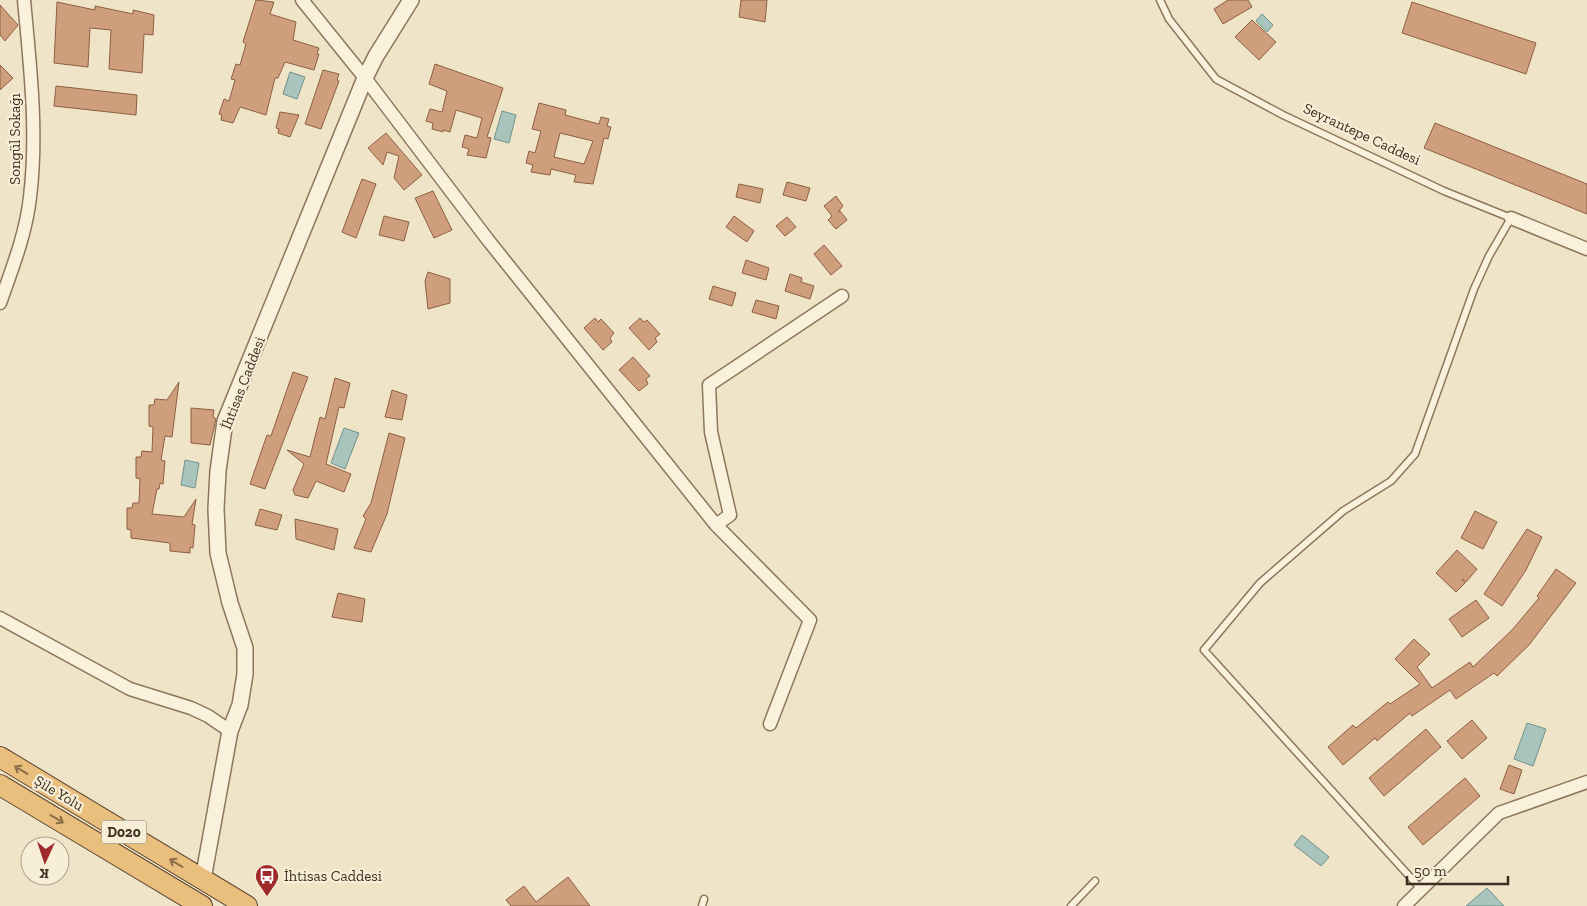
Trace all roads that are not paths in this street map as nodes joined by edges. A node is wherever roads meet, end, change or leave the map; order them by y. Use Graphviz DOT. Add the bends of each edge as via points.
graph roads {
  1 [pos="24,0"];
  2 [pos="302,0"];
  3 [pos="411,0"];
  4 [pos="1160,0"];
  5 [pos="365,78"];
  6 [pos="1511,218"];
  7 [pos="1587,249"];
  8 [pos="842,296"];
  9 [pos="0,303"];
  10 [pos="716,525"];
  11 [pos="0,618"];
  12 [pos="770,724"];
  13 [pos="230,731"];
  14 [pos="0,757"];
  15 [pos="1587,782"];
  16 [pos="0,785"];
  17 [pos="203,879"];
  18 [pos="1095,881"];
  19 [pos="1421,889"];
  20 [pos="202,906"];
  21 [pos="247,906"];
  22 [pos="1071,906"];
  23 [pos="1404,906"];
  1 -- 9 [label="street, Songül Sokağı" via="34,117 30,198 18,253"];
  2 -- 5 [label="street"];
  3 -- 5 [label="street, İhtisas Caddesi"];
  4 -- 6 [label="lane, Seyrantepe Caddesi" via="1168,19 1216,80 1292,120 1444,191"];
  5 -- 10 [label="street" via="488,240"];
  5 -- 13 [label="street, İhtisas Caddesi" via="225,421 218,471 218,552 245,648 241,697"];
  6 -- 7 [label="street, Seyrantepe Caddesi"];
  6 -- 19 [label="lane" via="1474,289 1415,454 1391,481 1343,511 1260,583 1204,650"];
  8 -- 10 [label="street" via="709,386 711,432 730,515"];
  10 -- 12 [label="street" via="810,620"];
  11 -- 13 [label="street" via="130,688 191,708"];
  13 -- 17 [label="street, İhtisas Caddesi"];
  17 -- 14 [label="highway, Şile Yolu / D020, one-way"];
  15 -- 19 [label="street" via="1499,813"];
  16 -- 20 [label="highway, Şile Yolu / D020, one-way"];
  17 -- 21 [label="highway, Şile Yolu / D020"];
  18 -- 22 [label="lane"];
  19 -- 23 [label="street"];
}
